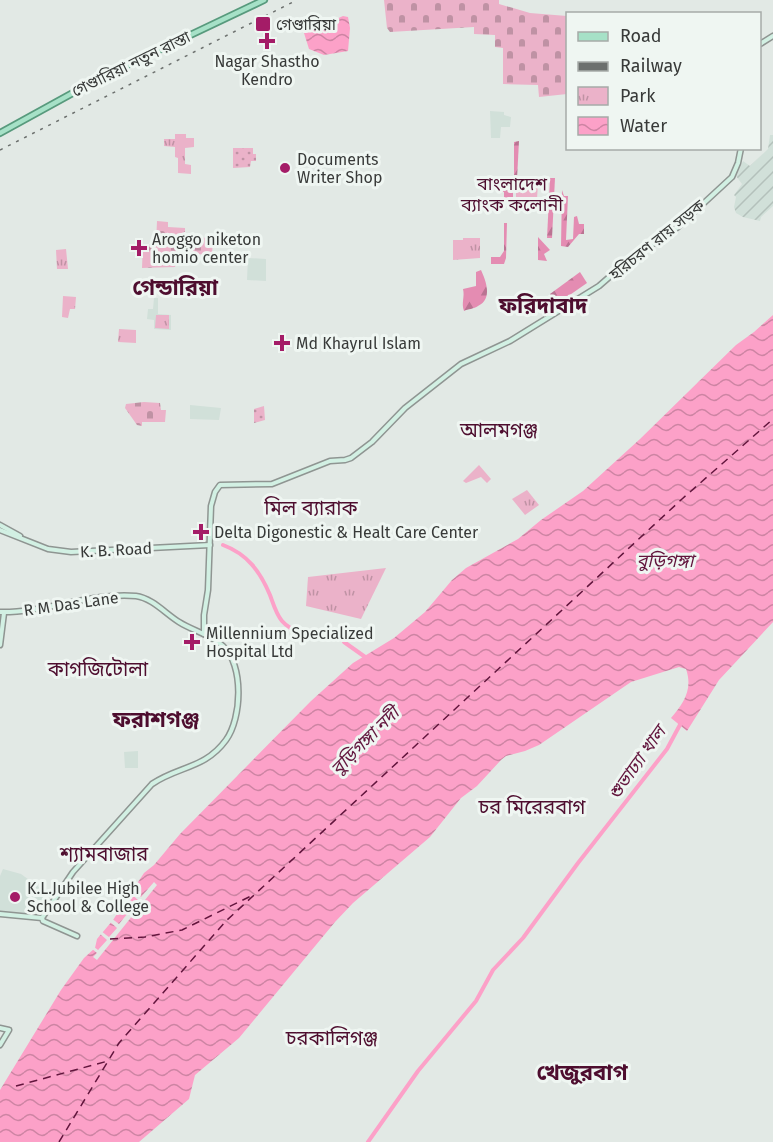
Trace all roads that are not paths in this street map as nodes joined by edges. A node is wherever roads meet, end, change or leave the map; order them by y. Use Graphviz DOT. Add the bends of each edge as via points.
graph roads {
  1 [pos="264,0"];
  2 [pos="0,133"];
  3 [pos="741,150"];
  4 [pos="0,525"];
  5 [pos="0,530"];
  6 [pos="24,539"];
  7 [pos="210,545"];
  8 [pos="2,612"];
  9 [pos="204,634"];
  10 [pos="0,645"];
  11 [pos="0,914"];
  12 [pos="42,918"];
  13 [pos="77,936"];
  14 [pos="0,1028"];
  15 [pos="0,1045"];
  1 -- 2 [label="main road, গেণ্ডারিয়া নতুন রাস্তা" via="100,78"];
  3 -- 7 [label="main road, হরিচরণ রায় সড়ক" via="732,177 678,226 599,286 510,341 461,364 351,458 330,461 272,484 220,485 212,499"];
  4 -- 6 [label="main road, K. B. Road"];
  5 -- 6 [label="main road, K. B. Road"];
  6 -- 7 [label="main road, K. B. Road" via="48,549 71,552"];
  7 -- 9 [label="main road"];
  8 -- 9 [label="main road, R M Das Lane" via="138,596"];
  8 -- 10 [label="main road"];
  9 -- 12 [label="main road, R M Das Lane" via="225,648 237,674 237,712 227,739 194,766 152,783 73,872"];
  11 -- 12 [label="main road"];
  12 -- 13 [label="main road"];
  14 -- 15 [label="main road" via="9,1030"];
}
